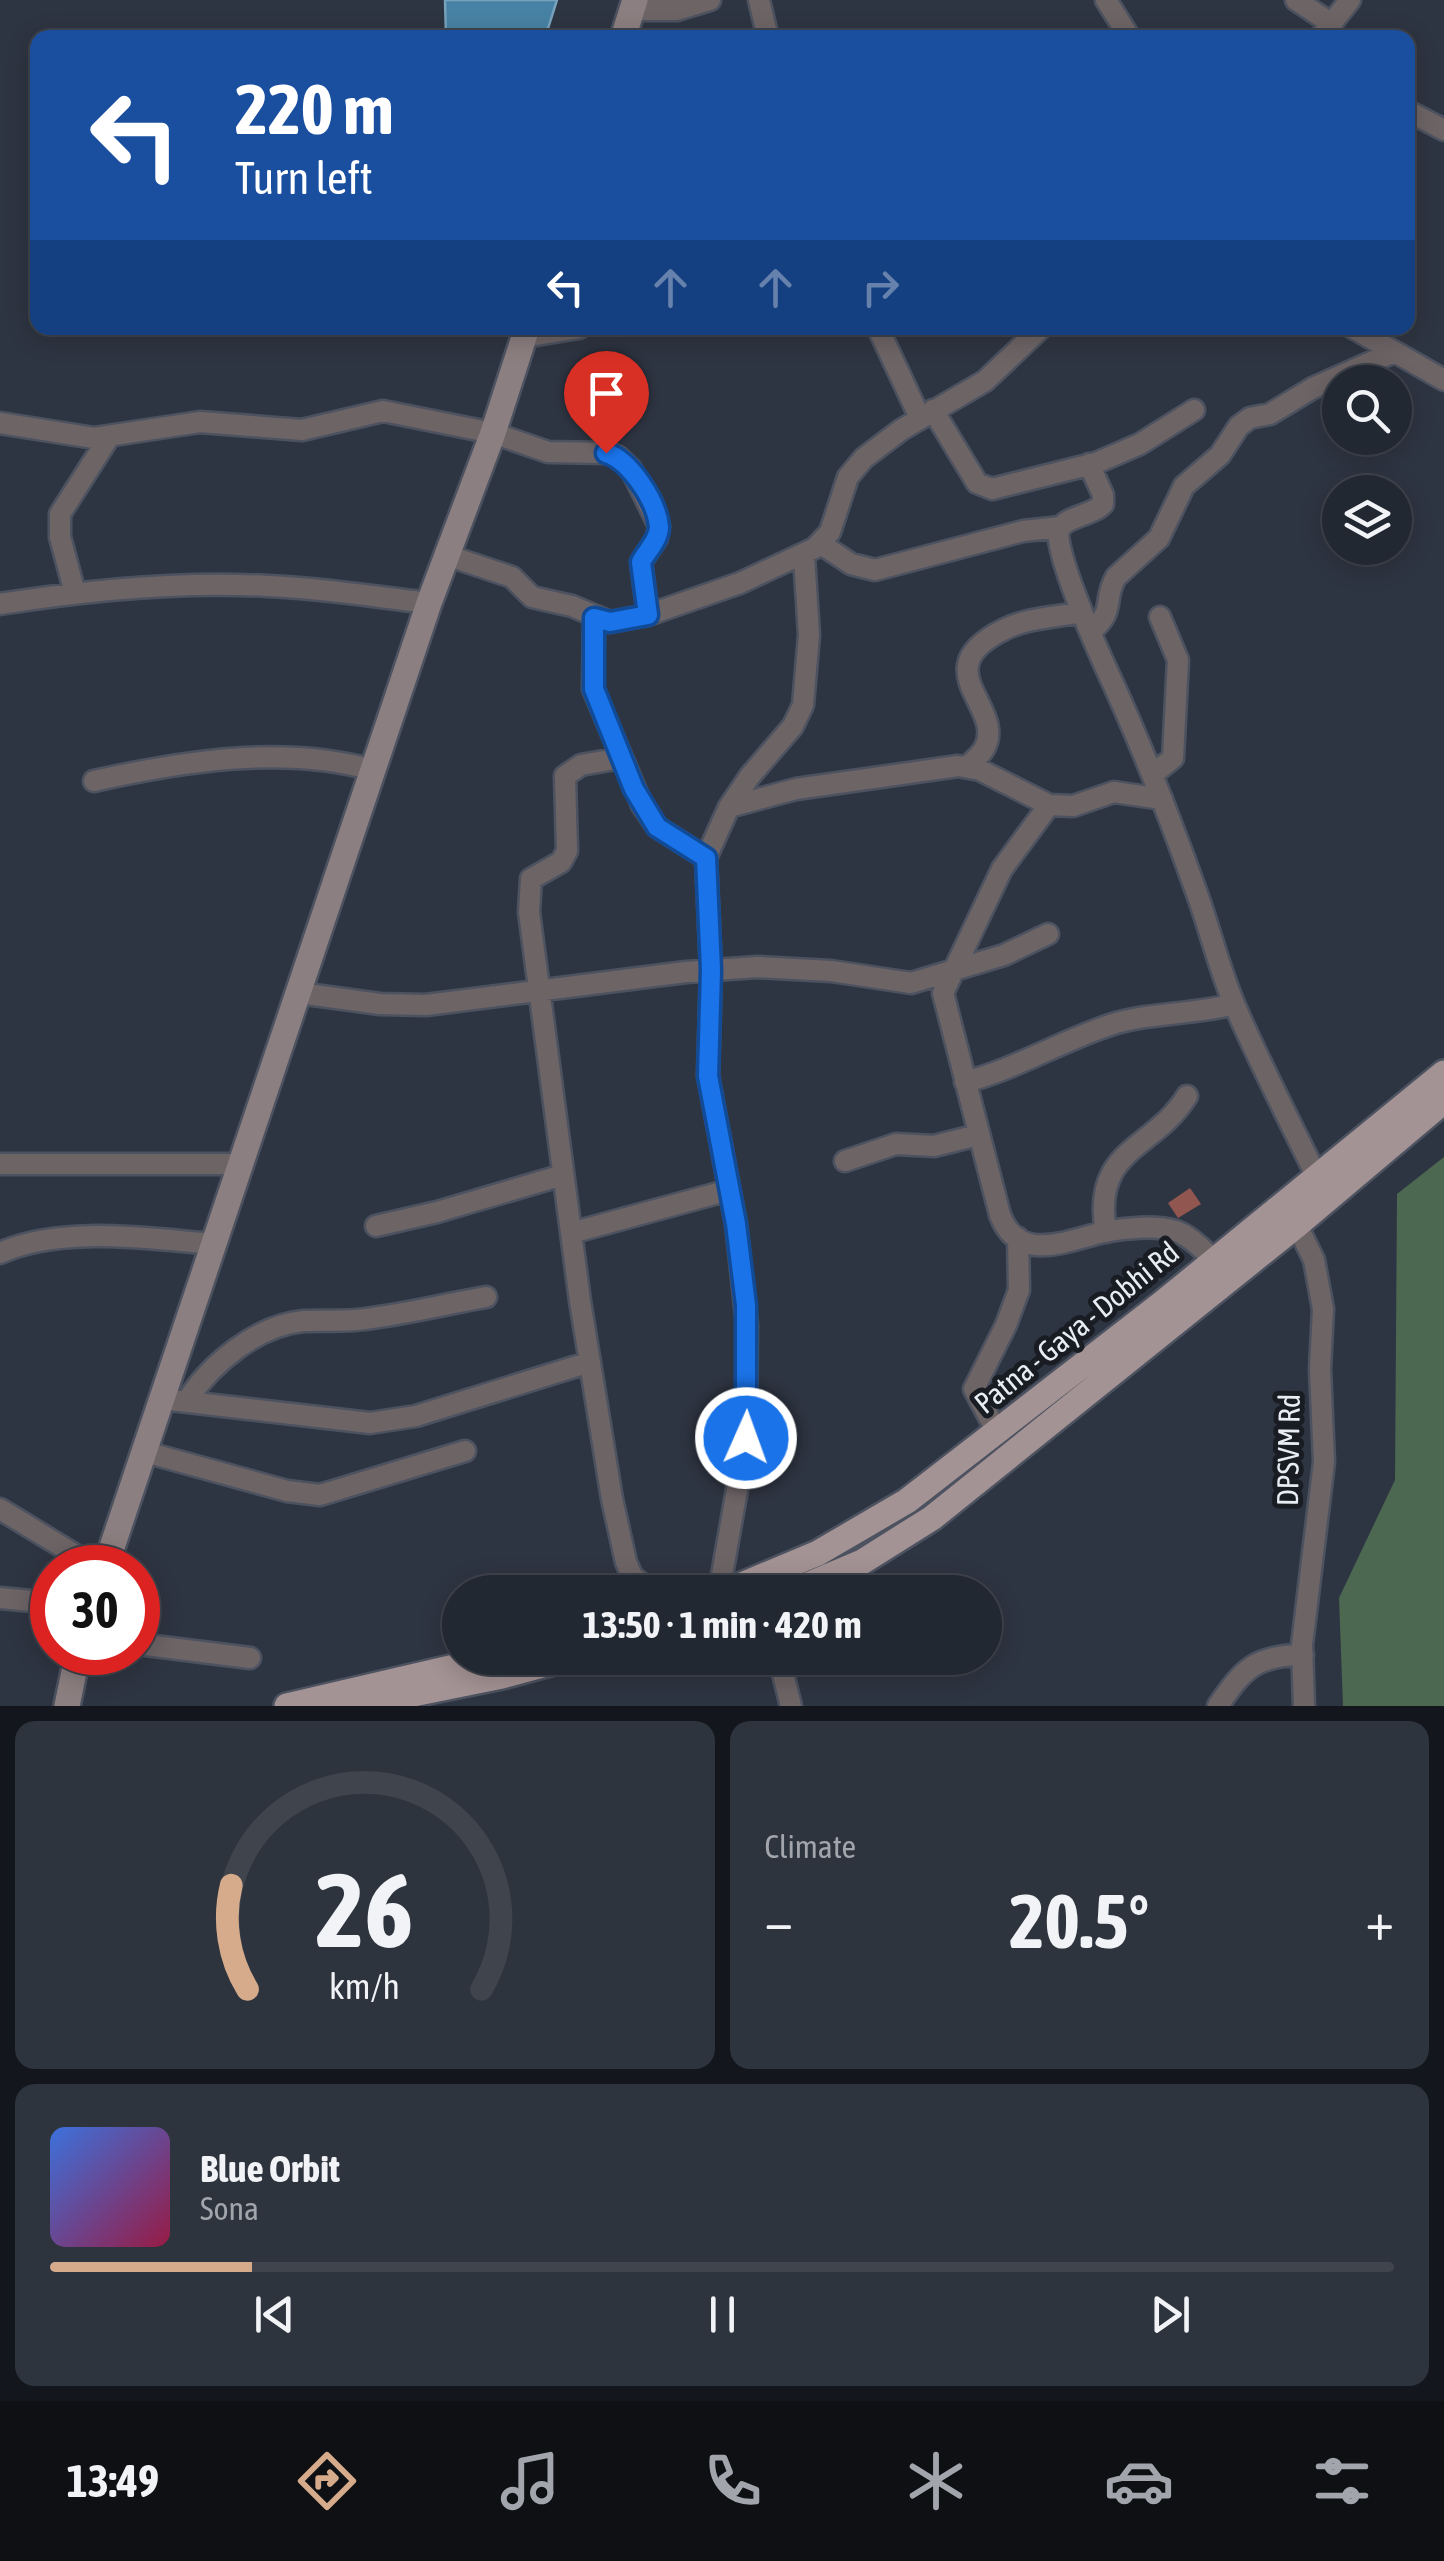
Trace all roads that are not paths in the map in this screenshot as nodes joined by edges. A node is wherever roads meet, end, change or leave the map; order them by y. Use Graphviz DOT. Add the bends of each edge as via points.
graph roads {
  1 [pos="710,0"];
  2 [pos="760,0"];
  3 [pos="1106,0"];
  4 [pos="1296,0"];
  5 [pos="1350,0"];
  6 [pos="633,5"];
  7 [pos="625,30"];
  8 [pos="766,30"];
  9 [pos="1125,30"];
  10 [pos="1321,30"];
  11 [pos="1327,30"];
  12 [pos="1415,115"];
  13 [pos="1444,130"];
  14 [pos="524,335"];
  15 [pos="882,335"];
  16 [pos="1033,335"];
  17 [pos="1365,335"];
  18 [pos="1394,352"];
  19 [pos="1444,380"];
  20 [pos="1194,410"];
  21 [pos="926,414"];
  22 [pos="0,423"];
  23 [pos="493,433"];
  24 [pos="109,437"];
  25 [pos="1089,464"];
  26 [pos="1060,527"];
  27 [pos="812,550"];
  28 [pos="446,555"];
  29 [pos="75,593"];
  30 [pos="429,603"];
  31 [pos="0,604"];
  32 [pos="648,615"];
  33 [pos="1160,616"];
  34 [pos="594,618"];
  35 [pos="1086,622"];
  36 [pos="622,758"];
  37 [pos="968,767"];
  38 [pos="373,770"];
  39 [pos="1152,775"];
  40 [pos="94,781"];
  41 [pos="1162,799"];
  42 [pos="1049,805"];
  43 [pos="729,806"];
  44 [pos="706,858"];
  45 [pos="1048,934"];
  46 [pos="711,970"];
  47 [pos="956,971"];
  48 [pos="540,992"];
  49 [pos="299,994"];
  50 [pos="1234,1004"];
  51 [pos="1444,1074"];
  52 [pos="965,1082"];
  53 [pos="1187,1096"];
  54 [pos="1444,1101"];
  55 [pos="978,1134"];
  56 [pos="845,1161"];
  57 [pos="0,1164"];
  58 [pos="243,1164"];
  59 [pos="563,1175"];
  60 [pos="1317,1176"];
  61 [pos="729,1190"];
  62 [pos="1292,1214"];
  63 [pos="376,1226"];
  64 [pos="1106,1232"];
  65 [pos="570,1233"];
  66 [pos="1018,1238"];
  67 [pos="216,1244"];
  68 [pos="0,1253"];
  69 [pos="1214,1260"];
  70 [pos="486,1297"];
  71 [pos="590,1362"];
  72 [pos="175,1400"];
  73 [pos="998,1434"];
  74 [pos="144,1452"];
  75 [pos="465,1452"];
  76 [pos="0,1509"];
  77 [pos="59,1545"];
  78 [pos="113,1545"];
  79 [pos="632,1575"];
  80 [pos="725,1575"];
  81 [pos="764,1575"];
  82 [pos="831,1575"];
  83 [pos="0,1598"];
  84 [pos="30,1600"];
  85 [pos="160,1647"];
  86 [pos="1303,1655"];
  87 [pos="250,1658"];
  88 [pos="442,1670"];
  89 [pos="73,1675"];
  90 [pos="506,1675"];
  91 [pos="783,1675"];
  92 [pos="67,1706"];
  93 [pos="286,1706"];
  94 [pos="354,1706"];
  95 [pos="791,1706"];
  96 [pos="1218,1706"];
  97 [pos="1304,1706"];
  1 -- 6 [label="street" via="677,10"];
  2 -- 8 [label="street"];
  3 -- 9 [label="street"];
  4 -- 10 [label="street"];
  5 -- 11 [label="street"];
  6 -- 7 [label="street"];
  12 -- 13 [label="street"];
  14 -- 23 [label="street"];
  15 -- 21 [label="street"];
  16 -- 21 [label="street" via="985,381"];
  17 -- 18 [label="street"];
  18 -- 19 [label="street"];
  18 -- 35 [label="street" via="1239,426 1220,455 1184,486 1159,538 1116,578 1107,615"];
  20 -- 25 [label="street" via="1140,444"];
  21 -- 25 [label="street" via="986,488"];
  21 -- 27 [label="street" via="854,468 830,532"];
  22 -- 24 [label="street"];
  23 -- 24 [label="street" via="383,411 302,430 200,422"];
  23 -- 28 [label="street"];
  23 -- 32 [label="street" via="548,452 606,453 631,468 659,526 641,562"];
  24 -- 29 [label="street" via="60,514"];
  25 -- 26 [label="street" via="1103,504"];
  26 -- 27 [label="street" via="875,570"];
  26 -- 35 [label="street" via="1060,548"];
  27 -- 32 [label="street"];
  27 -- 43 [label="street" via="803,706"];
  28 -- 30 [label="street"];
  28 -- 34 [label="street" via="512,577 532,598"];
  29 -- 30 [label="street" via="268,586"];
  29 -- 31 [label="street"];
  30 -- 38 [label="street"];
  32 -- 34 [label="street"];
  33 -- 39 [label="street" via="1179,667 1173,758"];
  34 -- 36 [label="street" via="594,689"];
  35 -- 37 [label="street" via="1008,627 967,663 987,739"];
  35 -- 39 [label="street"];
  36 -- 44 [label="street" via="657,827"];
  36 -- 48 [label="street" via="581,765 565,776 566,852 554,868 531,879 529,892"];
  37 -- 42 [label="street"];
  37 -- 43 [label="street" via="796,789"];
  38 -- 40 [label="street" via="307,758 187,762"];
  38 -- 49 [label="street"];
  39 -- 41 [label="street"];
  41 -- 42 [label="street" via="1114,792 1073,806"];
  41 -- 50 [label="street"];
  42 -- 47 [label="street" via="996,881"];
  43 -- 44 [label="street"];
  44 -- 46 [label="street"];
  45 -- 47 [label="street"];
  46 -- 47 [label="street" via="793,967 898,983"];
  46 -- 48 [label="street"];
  46 -- 61 [label="street" via="708,1076"];
  47 -- 52 [label="street" via="944,1003"];
  48 -- 49 [label="street" via="404,1006"];
  48 -- 59 [label="street"];
  49 -- 58 [label="street"];
  50 -- 52 [label="street" via="1111,1025"];
  50 -- 60 [label="street"];
  51 -- 60 [label="main road, Patna - Gaya - Dobhi Rd"];
  52 -- 55 [label="street"];
  53 -- 64 [label="street" via="1115,1168 1104,1201"];
  54 -- 62 [label="main road, Patna - Gaya - Dobhi Rd"];
  55 -- 56 [label="street" via="934,1146 881,1147"];
  55 -- 66 [label="street" via="1004,1226"];
  57 -- 58 [label="street"];
  58 -- 67 [label="street"];
  59 -- 63 [label="street"];
  59 -- 65 [label="street"];
  60 -- 62 [label="main road, Patna - Gaya - Dobhi Rd"];
  61 -- 65 [label="street"];
  61 -- 80 [label="street" via="746,1305 748,1394"];
  62 -- 69 [label="main road, Patna - Gaya - Dobhi Rd"];
  62 -- 82 [label="main road, Patna - Gaya - Dobhi Rd" via="932,1518"];
  62 -- 86 [label="street, DPSVM Rd" via="1314,1260 1323,1309 1324,1462"];
  64 -- 66 [label="street" via="1052,1246"];
  64 -- 69 [label="street" via="1179,1232"];
  65 -- 71 [label="street"];
  66 -- 73 [label="street" via="1019,1290 974,1389"];
  67 -- 68 [label="street" via="102,1237 22,1244"];
  67 -- 72 [label="street"];
  69 -- 73 [label="main road, Patna - Gaya - Dobhi Rd"];
  70 -- 72 [label="street" via="278,1328 249,1342"];
  71 -- 72 [label="street" via="416,1416 370,1423"];
  71 -- 79 [label="street"];
  72 -- 74 [label="street"];
  73 -- 81 [label="main road, Patna - Gaya - Dobhi Rd" via="859,1532"];
  74 -- 75 [label="street" via="320,1494"];
  74 -- 78 [label="street"];
  76 -- 77 [label="street"];
  83 -- 84 [label="street"];
  85 -- 87 [label="street"];
  86 -- 96 [label="street" via="1249,1666"];
  86 -- 97 [label="street, DPSVM Rd"];
  88 -- 93 [label="main road"];
  89 -- 92 [label="street"];
  90 -- 94 [label="main road"];
  91 -- 95 [label="street"];
}
